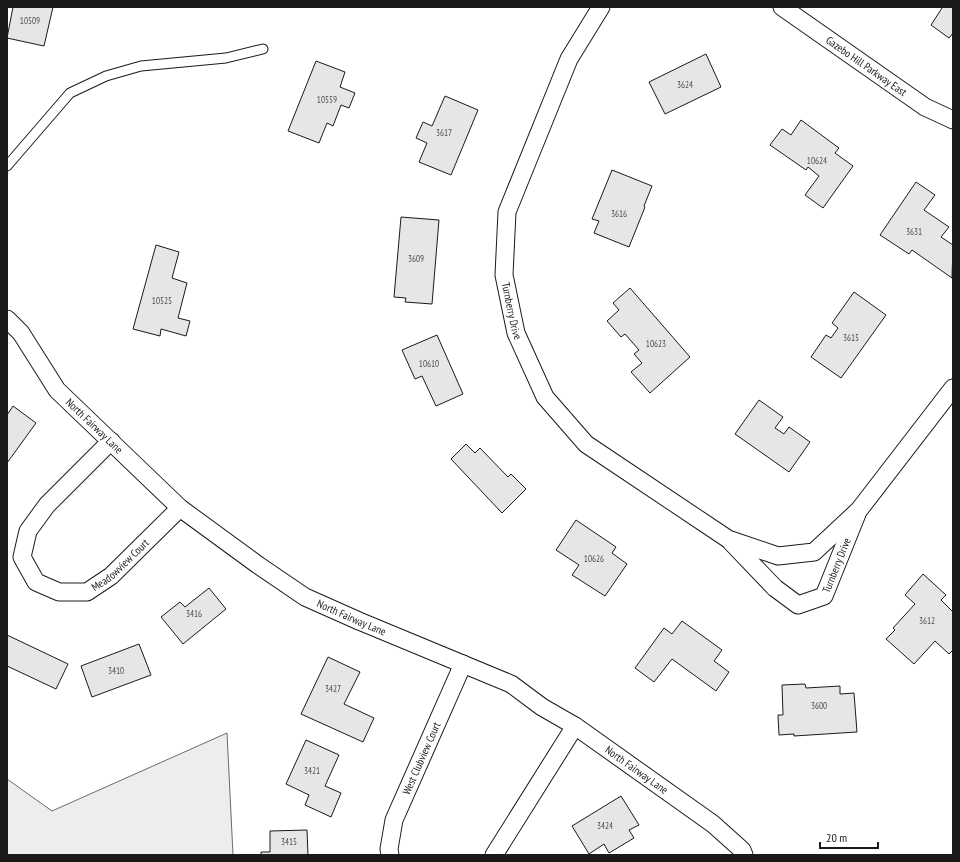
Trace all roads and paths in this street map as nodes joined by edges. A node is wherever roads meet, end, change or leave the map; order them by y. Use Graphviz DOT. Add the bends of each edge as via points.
graph roads {
  1 [pos="601,7"];
  2 [pos="782,7"];
  3 [pos="263,48"];
  4 [pos="953,120"];
  5 [pos="7,166"];
  6 [pos="7,319"];
  7 [pos="953,388"];
  8 [pos="111,441"];
  9 [pos="180,508"];
  10 [pos="859,510"];
  11 [pos="728,539"];
  12 [pos="463,664"];
  13 [pos="575,726"];
  14 [pos="390,855"];
  15 [pos="494,855"];
  16 [pos="744,855"];
  1 -- 11 [label="street, Turnberry Drive" via="569,59 507,212 504,275 516,333 545,397 586,444"];
  2 -- 4 [label="street, Gazebo Hill Parkway East" via="925,107"];
  3 -- 5 [label="lane" via="226,58 141,66 106,76 70,93"];
  6 -- 8 [label="street, North Fairway Lane" via="21,333 57,390"];
  7 -- 10 [label="street, Turnberry Drive"];
  8 -- 9 [label="street, North Fairway Lane"];
  8 -- 9 [label="street, Meadowview Court" via="48,505 28,531 22,557 36,582 60,592 87,592 111,576"];
  9 -- 12 [label="street, North Fairway Lane" via="305,597"];
  10 -- 11 [label="street, Turnberry Drive" via="814,552 778,556"];
  10 -- 11 [label="street, Turnberry Drive" via="824,596 798,605 775,588"];
  12 -- 13 [label="street, North Fairway Lane" via="511,684 542,707"];
  12 -- 14 [label="street, West Clubview Court" via="394,820"];
  13 -- 15 [label="street"];
  13 -- 16 [label="street, North Fairway Lane" via="713,824 742,850"];
}
